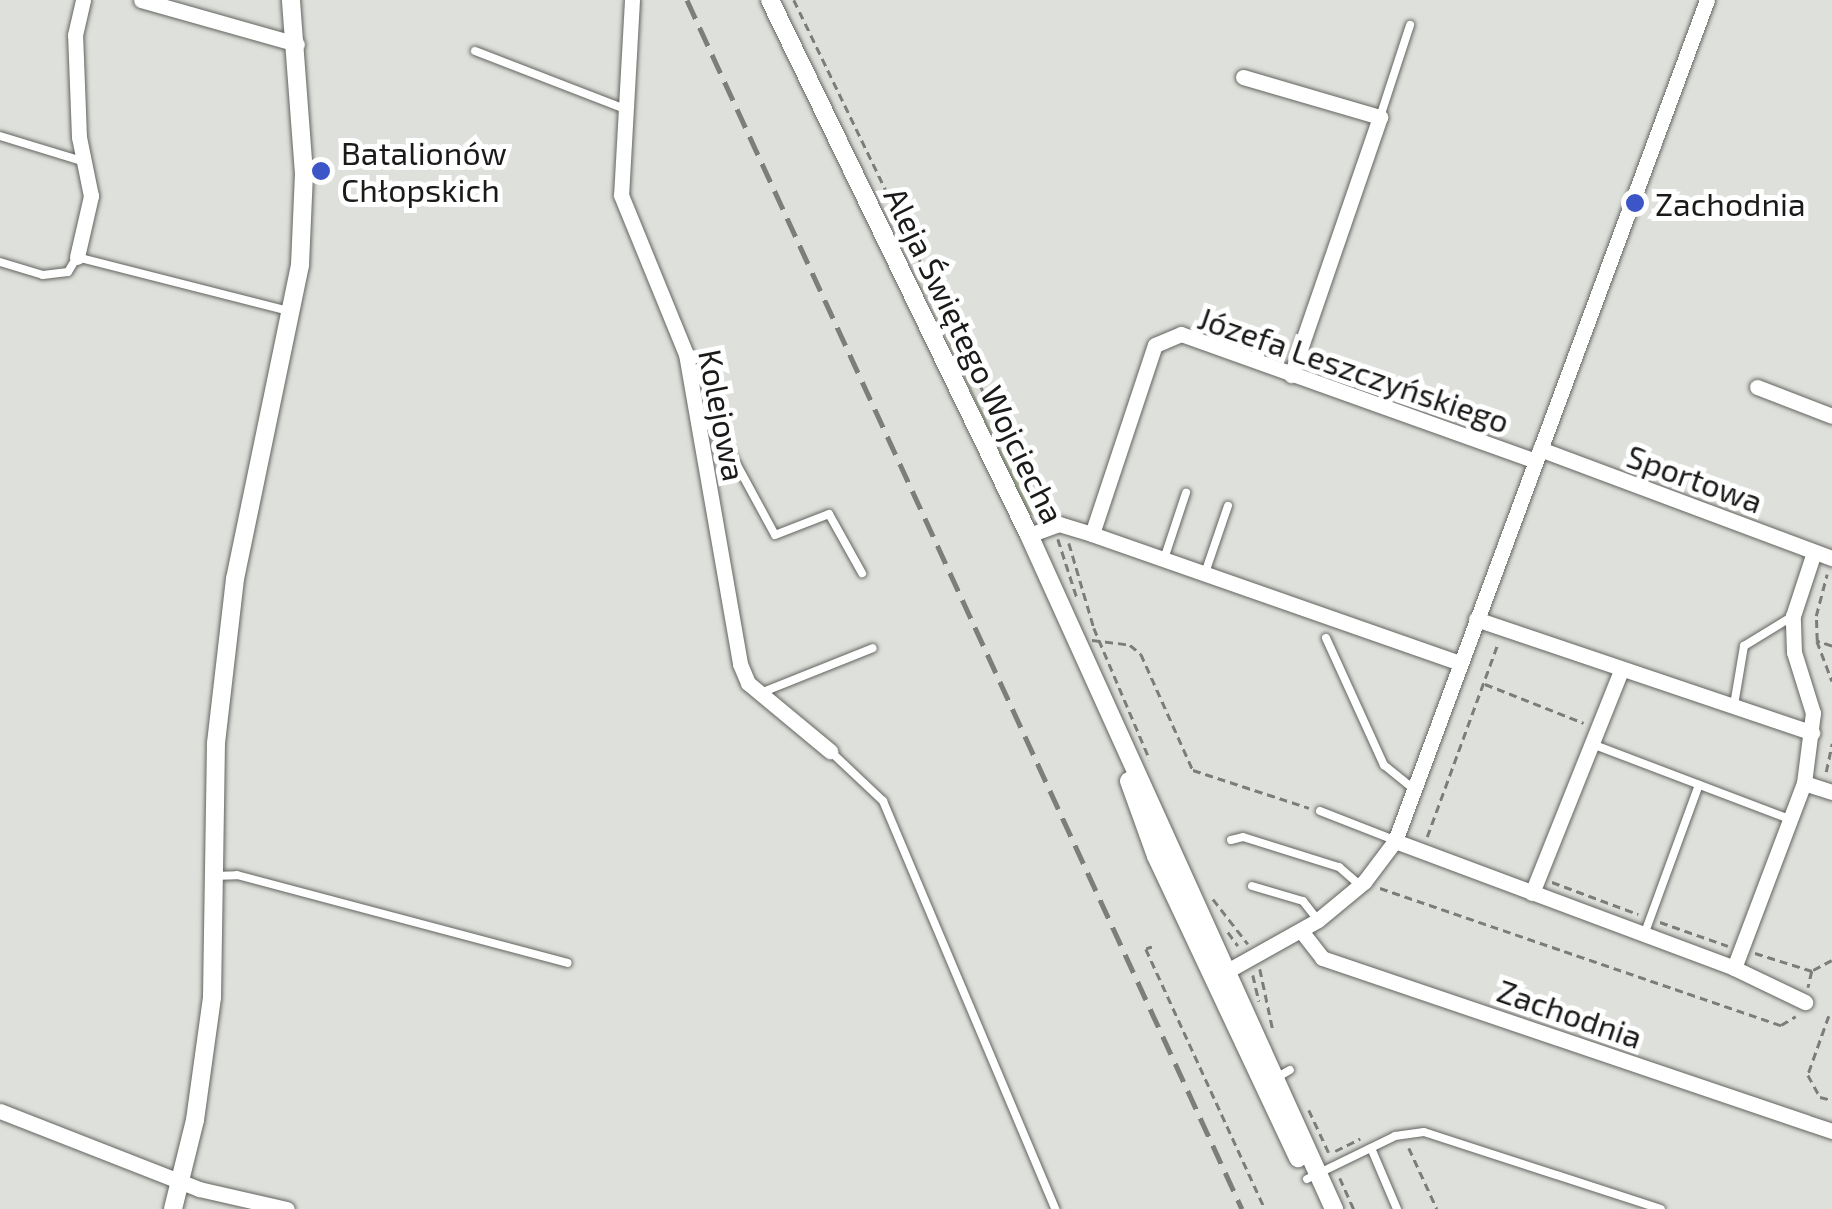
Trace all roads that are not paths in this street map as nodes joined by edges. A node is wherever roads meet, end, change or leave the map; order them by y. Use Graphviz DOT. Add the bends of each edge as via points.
graph roads {
  1 [pos="83,0"];
  2 [pos="141,0"];
  3 [pos="291,0"];
  4 [pos="632,0"];
  5 [pos="770,0"];
  6 [pos="1707,0"];
  7 [pos="1410,25"];
  8 [pos="298,44"];
  9 [pos="476,51"];
  10 [pos="1243,77"];
  11 [pos="626,109"];
  12 [pos="1380,117"];
  13 [pos="0,136"];
  14 [pos="85,162"];
  15 [pos="77,258"];
  16 [pos="0,262"];
  17 [pos="293,312"];
  18 [pos="1292,375"];
  19 [pos="1757,387"];
  20 [pos="696,408"];
  21 [pos="1832,416"];
  22 [pos="1538,455"];
  23 [pos="1186,493"];
  24 [pos="1228,506"];
  25 [pos="1092,534"];
  26 [pos="1029,535"];
  27 [pos="1814,552"];
  28 [pos="1832,558"];
  29 [pos="1164,559"];
  30 [pos="862,572"];
  31 [pos="1204,574"];
  32 [pos="1793,616"];
  33 [pos="1476,620"];
  34 [pos="1326,638"];
  35 [pos="873,648"];
  36 [pos="1460,663"];
  37 [pos="1620,673"];
  38 [pos="759,694"];
  39 [pos="1734,705"];
  40 [pos="1812,733"];
  41 [pos="1594,736"];
  42 [pos="830,751"];
  43 [pos="1804,783"];
  44 [pos="1698,785"];
  45 [pos="1414,790"];
  46 [pos="1832,792"];
  47 [pos="1320,812"];
  48 [pos="1788,819"];
  49 [pos="1231,840"];
  50 [pos="1395,841"];
  51 [pos="213,876"];
  52 [pos="1362,884"];
  53 [pos="1252,886"];
  54 [pos="1532,893"];
  55 [pos="1318,920"];
  56 [pos="1302,932"];
  57 [pos="1644,935"];
  58 [pos="566,963"];
  59 [pos="1734,968"];
  60 [pos="1218,976"];
  61 [pos="1805,1002"];
  62 [pos="0,1111"];
  63 [pos="1832,1131"];
  64 [pos="1371,1148"];
  65 [pos="1320,1173"];
  66 [pos="182,1177"];
  67 [pos="174,1209"];
  68 [pos="287,1209"];
  69 [pos="1055,1209"];
  70 [pos="1320,1209"];
  71 [pos="1334,1209"];
  72 [pos="1398,1209"];
  73 [pos="1661,1209"];
  1 -- 14 [label="street" via="74,35"];
  2 -- 8 [label="street"];
  3 -- 8 [label="street"];
  4 -- 11 [label="street, Kolejowa"];
  5 -- 26 [label="street, Aleja Świętego Wojciecha"];
  6 -- 22 [label="street"];
  7 -- 12 [label="lane"];
  8 -- 17 [label="street" via="304,205"];
  9 -- 11 [label="lane"];
  10 -- 12 [label="street"];
  11 -- 20 [label="street, Kolejowa" via="620,195 686,354"];
  12 -- 18 [label="street"];
  13 -- 14 [label="lane"];
  14 -- 15 [label="street" via="91,196"];
  15 -- 16 [label="lane" via="68,272 43,275"];
  15 -- 17 [label="lane"];
  17 -- 51 [label="street" via="235,578 216,743"];
  18 -- 22 [label="street, Józefa Leszczyńskiego"];
  18 -- 25 [label="street, Józefa Leszczyńskiego" via="1181,334 1155,345"];
  19 -- 21 [label="street"];
  20 -- 30 [label="lane" via="730,452 775,535 829,514"];
  20 -- 38 [label="street, Kolejowa" via="740,664"];
  22 -- 27 [label="street, Sportowa"];
  22 -- 33 [label="street"];
  23 -- 29 [label="lane"];
  24 -- 31 [label="lane"];
  25 -- 26 [label="street" via="1059,524"];
  25 -- 29 [label="street"];
  26 -- 60 [label="street, Aleja Świętego Wojciecha" via="1118,738 1142,822"];
  27 -- 28 [label="street, Sportowa"];
  27 -- 32 [label="street"];
  29 -- 31 [label="street"];
  31 -- 36 [label="street"];
  32 -- 39 [label="lane" via="1744,646"];
  32 -- 40 [label="street"];
  33 -- 36 [label="street"];
  33 -- 37 [label="street"];
  34 -- 45 [label="lane" via="1384,765"];
  35 -- 38 [label="lane"];
  36 -- 45 [label="street"];
  37 -- 39 [label="street" via="1635,668"];
  37 -- 41 [label="street"];
  38 -- 42 [label="street, Kolejowa"];
  39 -- 40 [label="street"];
  40 -- 43 [label="street"];
  41 -- 44 [label="lane"];
  41 -- 54 [label="street"];
  42 -- 69 [label="lane" via="883,801"];
  43 -- 46 [label="street"];
  43 -- 48 [label="street"];
  44 -- 48 [label="lane"];
  44 -- 57 [label="lane"];
  45 -- 50 [label="street"];
  47 -- 50 [label="lane"];
  48 -- 59 [label="street"];
  49 -- 52 [label="lane" via="1243,837 1338,867"];
  50 -- 52 [label="street"];
  50 -- 54 [label="street"];
  51 -- 58 [label="lane" via="237,875"];
  51 -- 66 [label="street" via="210,1011"];
  52 -- 55 [label="street"];
  53 -- 55 [label="lane" via="1303,901"];
  54 -- 57 [label="street"];
  55 -- 56 [label="street"];
  56 -- 60 [label="street"];
  56 -- 63 [label="street, Zachodnia" via="1322,958"];
  57 -- 59 [label="street"];
  59 -- 61 [label="street"];
  60 -- 65 [label="street, Aleja Świętego Wojciecha"];
  62 -- 66 [label="street"];
  64 -- 65 [label="lane"];
  64 -- 72 [label="lane"];
  64 -- 73 [label="lane" via="1402,1134 1435,1134"];
  65 -- 70 [label="street, Aleja Świętego Wojciecha"];
  65 -- 71 [label="street, Aleja Świętego Wojciecha"];
  66 -- 67 [label="street"];
  66 -- 68 [label="street" via="199,1188"];
}
